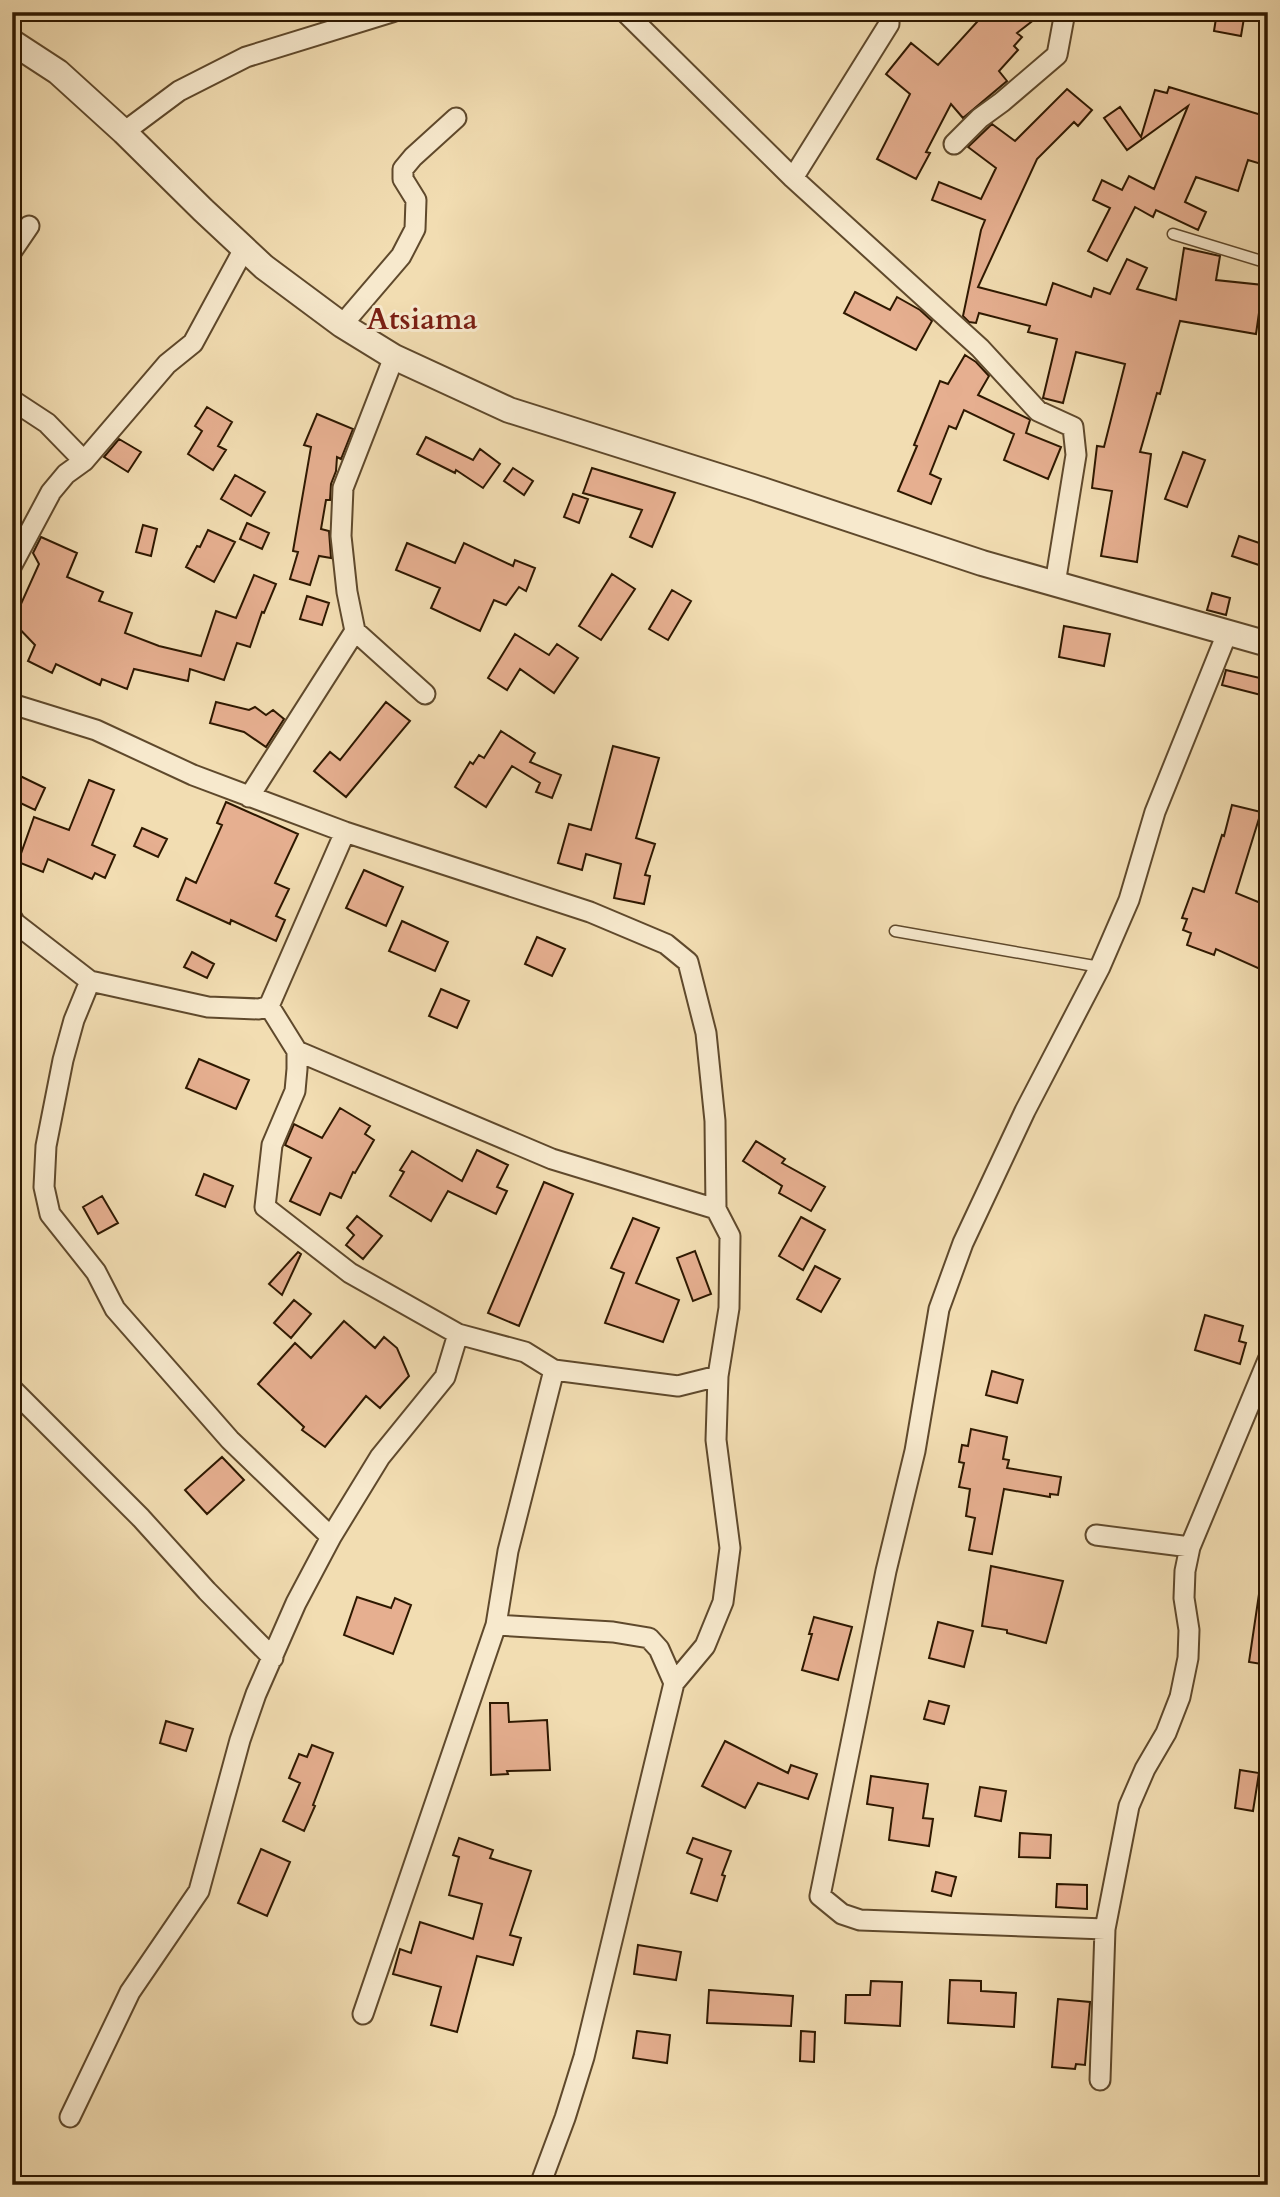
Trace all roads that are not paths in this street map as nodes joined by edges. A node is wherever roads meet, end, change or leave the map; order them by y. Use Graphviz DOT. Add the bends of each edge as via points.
graph roads {
  1 [pos="392,12"];
  2 [pos="625,12"];
  3 [pos="889,12"];
  4 [pos="1065,12"];
  5 [pos="12,42"];
  6 [pos="456,117"];
  7 [pos="124,132"];
  8 [pos="954,144"];
  9 [pos="793,178"];
  10 [pos="29,226"];
  11 [pos="1173,234"];
  12 [pos="244,248"];
  13 [pos="12,251"];
  14 [pos="1268,262"];
  15 [pos="342,325"];
  16 [pos="394,357"];
  17 [pos="12,400"];
  18 [pos="84,461"];
  19 [pos="12,565"];
  20 [pos="1055,584"];
  21 [pos="355,631"];
  22 [pos="1228,631"];
  23 [pos="1268,644"];
  24 [pos="425,694"];
  25 [pos="12,704"];
  26 [pos="249,797"];
  27 [pos="345,832"];
  28 [pos="12,918"];
  29 [pos="895,931"];
  30 [pos="1100,967"];
  31 [pos="90,981"];
  32 [pos="269,1006"];
  33 [pos="297,1051"];
  34 [pos="716,1209"];
  35 [pos="458,1334"];
  36 [pos="1268,1360"];
  37 [pos="554,1370"];
  38 [pos="718,1376"];
  39 [pos="12,1388"];
  40 [pos="1096,1535"];
  41 [pos="331,1538"];
  42 [pos="1190,1547"];
  43 [pos="496,1625"];
  44 [pos="273,1658"];
  45 [pos="674,1683"];
  46 [pos="1105,1928"];
  47 [pos="363,2014"];
  48 [pos="1100,2080"];
  49 [pos="70,2117"];
  50 [pos="540,2185"];
  1 -- 7 [label="street" via="246,57 179,91"];
  2 -- 9 [label="street"];
  3 -- 9 [label="street" via="889,24"];
  4 -- 8 [label="street" via="1057,55"];
  5 -- 7 [label="street" via="58,72"];
  6 -- 15 [label="street" via="403,169 403,179 415,200 415,229 401,256"];
  7 -- 12 [label="street"];
  9 -- 20 [label="street" via="980,348 1038,411 1073,427 1076,455"];
  10 -- 13 [label="street"];
  11 -- 14 [label="lane"];
  12 -- 15 [label="street"];
  12 -- 18 [label="street" via="193,344 167,364"];
  15 -- 16 [label="street"];
  16 -- 20 [label="street" via="509,410"];
  16 -- 21 [label="street" via="343,488 341,536"];
  17 -- 18 [label="street" via="47,423"];
  18 -- 19 [label="street" via="51,492"];
  20 -- 22 [label="street"];
  21 -- 24 [label="street"];
  21 -- 26 [label="street"];
  22 -- 23 [label="street"];
  22 -- 30 [label="street" via="1155,812 1129,900"];
  25 -- 26 [label="street" via="96,730"];
  26 -- 27 [label="street"];
  27 -- 32 [label="street"];
  27 -- 34 [label="street" via="590,912 666,944 688,962 706,1033 715,1121"];
  28 -- 31 [label="street"];
  29 -- 30 [label="lane"];
  30 -- 46 [label="street" via="968,1231 939,1309 915,1451 820,1896 842,1914 860,1920"];
  31 -- 32 [label="street" via="208,1007"];
  31 -- 41 [label="street" via="74,1020 46,1146 44,1187 50,1214 96,1272 115,1309 230,1440"];
  32 -- 33 [label="street"];
  33 -- 34 [label="street" via="552,1159"];
  33 -- 35 [label="street" via="295,1091 272,1145 265,1207 350,1273"];
  34 -- 38 [label="street" via="730,1236 729,1308"];
  35 -- 37 [label="street" via="525,1352"];
  35 -- 41 [label="street" via="445,1377 380,1457"];
  36 -- 42 [label="street"];
  37 -- 38 [label="street" via="678,1386"];
  37 -- 43 [label="street" via="508,1551"];
  38 -- 45 [label="street" via="716,1440 730,1548 723,1602 705,1646"];
  39 -- 44 [label="street"];
  40 -- 42 [label="street"];
  41 -- 44 [label="street"];
  42 -- 46 [label="street" via="1184,1598 1188,1658 1180,1697 1129,1806"];
  43 -- 45 [label="street" via="649,1638"];
  43 -- 47 [label="street"];
  44 -- 49 [label="street" via="240,1740 198,1891 130,1992"];
  45 -- 50 [label="street" via="584,2057"];
  46 -- 48 [label="street"];
}
